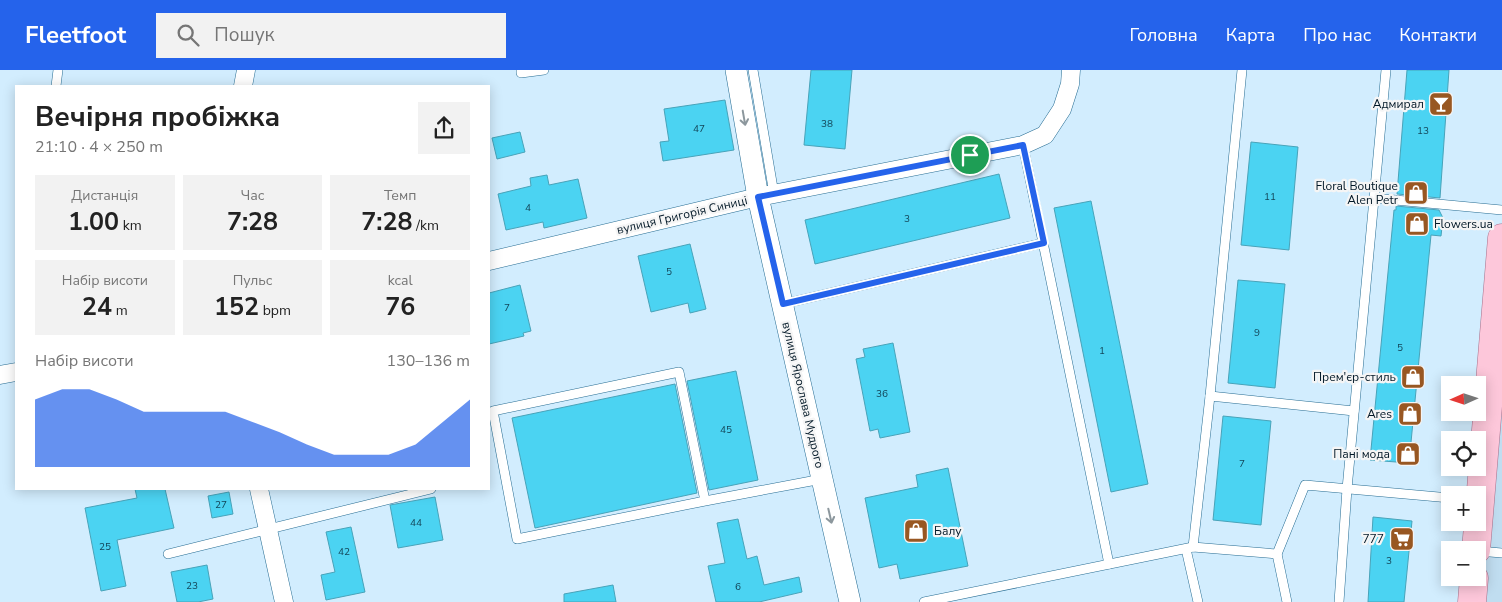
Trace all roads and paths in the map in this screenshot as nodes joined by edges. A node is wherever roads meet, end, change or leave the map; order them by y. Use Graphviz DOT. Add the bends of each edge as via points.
graph roads {
  1 [pos="58,70"];
  2 [pos="246,70"];
  3 [pos="521,70"];
  4 [pos="544,70"];
  5 [pos="736,70"];
  6 [pos="753,70"];
  7 [pos="1071,70"];
  8 [pos="1242,70"];
  9 [pos="1386,70"];
  10 [pos="56,85"];
  11 [pos="243,85"];
  12 [pos="1023,145"];
  13 [pos="766,195"];
  14 [pos="1374,198"];
  15 [pos="1502,210"];
  16 [pos="1502,238"];
  17 [pos="1044,243"];
  18 [pos="490,262"];
  19 [pos="783,304"];
  20 [pos="1499,309"];
  21 [pos="15,372"];
  22 [pos="0,375"];
  23 [pos="1210,396"];
  24 [pos="1354,411"];
  25 [pos="822,479"];
  26 [pos="1481,486"];
  27 [pos="1347,489"];
  28 [pos="259,490"];
  29 [pos="427,490"];
  30 [pos="1441,497"];
  31 [pos="705,501"];
  32 [pos="269,530"];
  33 [pos="1189,548"];
  34 [pos="1486,552"];
  35 [pos="1502,553"];
  36 [pos="168,554"];
  37 [pos="1277,554"];
  38 [pos="1109,564"];
  39 [pos="1473,586"];
  40 [pos="284,602"];
  41 [pos="850,602"];
  42 [pos="924,602"];
  43 [pos="1198,602"];
  44 [pos="1287,602"];
  45 [pos="1339,602"];
  46 [pos="1472,602"];
  1 -- 10 [label="lane"];
  2 -- 11 [label="street"];
  3 -- 4 [label="lane" via="521,73"];
  5 -- 13 [label="street, вулиця Ярослава Мудрого, one-way"];
  6 -- 13 [label="lane"];
  7 -- 12 [label="street, вулиця Григорія Синиці" via="1062,109 1054,122 1045,135"];
  8 -- 23 [label="lane"];
  9 -- 14 [label="lane"];
  12 -- 13 [label="street, вулиця Григорія Синиці"];
  12 -- 17 [label="lane"];
  13 -- 18 [label="street, вулиця Григорія Синиці"];
  13 -- 19 [label="street, вулиця Ярослава Мудрого"];
  14 -- 15 [label="lane"];
  14 -- 24 [label="lane"];
  16 -- 20 [label="main road"];
  17 -- 19 [label="lane"];
  17 -- 38 [label="lane"];
  19 -- 25 [label="street, вулиця Ярослава Мудрого"];
  20 -- 26 [label="main road"];
  21 -- 22 [label="street"];
  23 -- 24 [label="lane"];
  23 -- 33 [label="lane"];
  24 -- 27 [label="lane"];
  25 -- 31 [label="lane"];
  25 -- 41 [label="street, вулиця Ярослава Мудрого, one-way"];
  27 -- 30 [label="lane"];
  27 -- 37 [label="lane" via="1305,486"];
  27 -- 45 [label="lane"];
  28 -- 32 [label="street"];
  29 -- 32 [label="lane"];
  31 -- 31 [label="lane" via="679,372 494,411 518,539"];
  32 -- 36 [label="lane"];
  32 -- 40 [label="street"];
  33 -- 37 [label="lane"];
  33 -- 38 [label="lane"];
  33 -- 43 [label="lane"];
  34 -- 35 [label="lane"];
  37 -- 44 [label="lane"];
  38 -- 42 [label="lane"];
  39 -- 46 [label="main road"];
}
